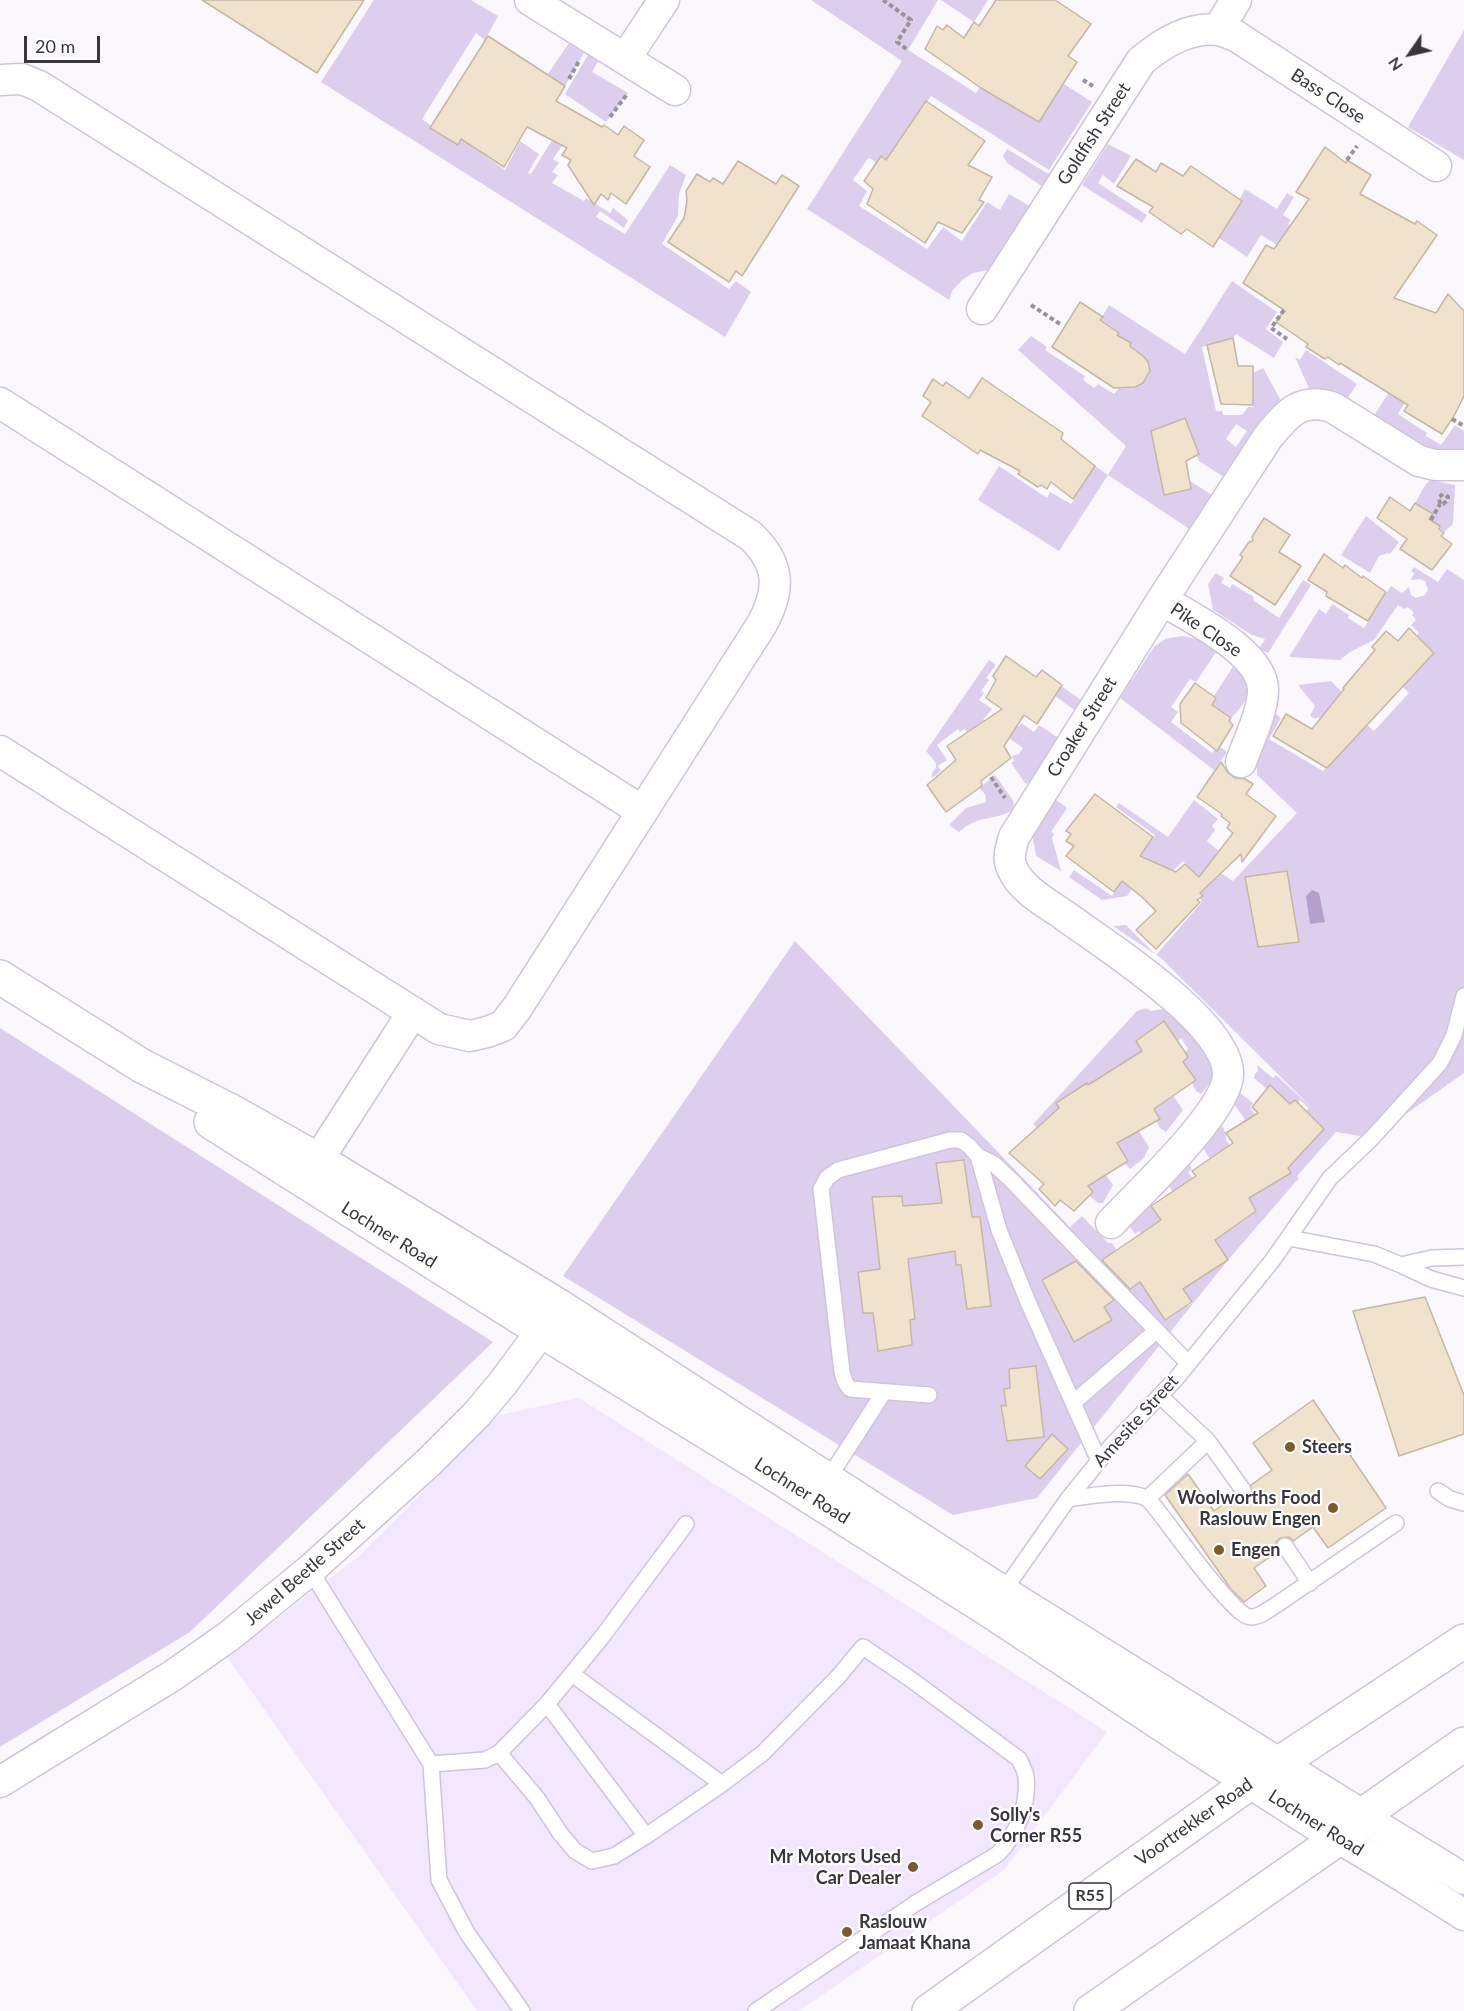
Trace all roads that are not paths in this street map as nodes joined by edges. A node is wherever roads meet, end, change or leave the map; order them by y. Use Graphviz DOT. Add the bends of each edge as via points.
graph roads {
  1 [pos="530,0"];
  2 [pos="664,0"];
  3 [pos="1236,0"];
  4 [pos="1218,30"];
  5 [pos="625,59"];
  6 [pos="0,80"];
  7 [pos="675,90"];
  8 [pos="1436,166"];
  9 [pos="982,309"];
  10 [pos="0,404"];
  11 [pos="1464,465"];
  12 [pos="1162,600"];
  13 [pos="0,752"];
  14 [pos="1241,762"];
  15 [pos="642,811"];
  16 [pos="0,977"];
  17 [pos="1464,996"];
  18 [pos="413,1012"];
  19 [pos="142,1066"];
  20 [pos="978,1156"];
  21 [pos="318,1161"];
  22 [pos="1111,1223"];
  23 [pos="1289,1238"];
  24 [pos="1464,1257"];
  25 [pos="1401,1265"];
  26 [pos="1464,1288"];
  27 [pos="551,1318"];
  28 [pos="1156,1331"];
  29 [pos="1188,1363"];
  30 [pos="884,1392"];
  31 [pos="929,1395"];
  32 [pos="1160,1396"];
  33 [pos="1073,1403"];
  34 [pos="1208,1441"];
  35 [pos="1100,1461"];
  36 [pos="828,1479"];
  37 [pos="1244,1490"];
  38 [pos="1438,1491"];
  39 [pos="1068,1499"];
  40 [pos="1147,1499"];
  41 [pos="1464,1503"];
  42 [pos="1396,1523"];
  43 [pos="686,1524"];
  44 [pos="1285,1546"];
  45 [pos="310,1570"];
  46 [pos="1310,1583"];
  47 [pos="996,1601"];
  48 [pos="1464,1641"];
  49 [pos="572,1674"];
  50 [pos="548,1704"];
  51 [pos="1464,1743"];
  52 [pos="499,1753"];
  53 [pos="431,1764"];
  54 [pos="1278,1764"];
  55 [pos="0,1782"];
  56 [pos="1251,1782"];
  57 [pos="722,1784"];
  58 [pos="1350,1827"];
  59 [pos="646,1836"];
  60 [pos="1464,1879"];
  61 [pos="1464,1915"];
  62 [pos="522,2011"];
  63 [pos="756,2011"];
  64 [pos="929,2011"];
  65 [pos="1091,2011"];
  1 -- 5 [label="street"];
  2 -- 5 [label="street"];
  3 -- 4 [label="street"];
  4 -- 8 [label="street, Bass Close" via="1236,36"];
  4 -- 9 [label="street, Goldfish Street" via="1189,33 1141,61"];
  5 -- 7 [label="street"];
  6 -- 15 [label="street" via="22,79 39,86 751,536 764,549 771,562 775,586 772,604"];
  10 -- 15 [label="street"];
  11 -- 12 [label="street, Croaker Street" via="1419,461 1332,407 1308,404 1296,409 1268,437"];
  12 -- 14 [label="street, Pike Close" via="1240,651 1262,679 1258,713"];
  12 -- 22 [label="street, Croaker Street" via="1021,824 1009,858 1021,882 1143,972 1215,1038 1225,1058 1228,1076 1205,1123"];
  13 -- 18 [label="street"];
  15 -- 18 [label="street" via="503,1026 462,1035 440,1029"];
  16 -- 19 [label="street, Lochner Road"];
  17 -- 23 [label="lane, Amesite Street" via="1454,1035 1440,1063 1330,1178"];
  18 -- 21 [label="street"];
  19 -- 21 [label="street, Lochner Road"];
  19 -- 27 [label="street, Lochner Road" via="219,1129"];
  20 -- 28 [label="lane" via="1011,1180"];
  20 -- 30 [label="lane" via="961,1140 950,1140 838,1170 821,1189 845,1382 850,1389"];
  20 -- 33 [label="lane" via="999,1230"];
  21 -- 27 [label="street, Lochner Road"];
  23 -- 25 [label="lane" via="1374,1254"];
  23 -- 29 [label="lane, Amesite Street"];
  24 -- 25 [label="lane" via="1432,1258"];
  25 -- 26 [label="lane" via="1431,1280"];
  27 -- 36 [label="street, Lochner Road"];
  27 -- 45 [label="street, Jewel Beetle Street" via="477,1414"];
  27 -- 47 [label="street, Lochner Road" via="763,1467"];
  28 -- 29 [label="lane"];
  28 -- 33 [label="lane"];
  29 -- 32 [label="lane, Amesite Street"];
  30 -- 31 [label="lane"];
  30 -- 36 [label="lane"];
  32 -- 34 [label="lane"];
  32 -- 35 [label="lane, Amesite Street"];
  33 -- 35 [label="lane"];
  34 -- 37 [label="lane"];
  34 -- 40 [label="lane"];
  35 -- 39 [label="lane, Amesite Street"];
  36 -- 47 [label="street, Lochner Road"];
  38 -- 41 [label="lane"];
  39 -- 40 [label="lane" via="1119,1494"];
  39 -- 47 [label="lane, Amesite Street"];
  40 -- 46 [label="lane" via="1226,1597 1247,1617 1255,1617"];
  42 -- 46 [label="lane"];
  43 -- 49 [label="lane"];
  44 -- 46 [label="lane"];
  45 -- 53 [label="lane"];
  45 -- 55 [label="street, Jewel Beetle Street" via="172,1676"];
  47 -- 54 [label="street, Lochner Road"];
  47 -- 56 [label="street, Lochner Road"];
  48 -- 54 [label="street, Voortrekker Road / R55"];
  49 -- 50 [label="lane"];
  49 -- 57 [label="lane"];
  50 -- 52 [label="lane"];
  50 -- 59 [label="lane"];
  51 -- 58 [label="street"];
  52 -- 53 [label="lane" via="485,1760"];
  52 -- 59 [label="lane" via="575,1851 592,1861 614,1856"];
  53 -- 62 [label="lane" via="439,1880 467,1933"];
  54 -- 56 [label="street, Voortrekker Road / R55"];
  54 -- 58 [label="street, Lochner Road"];
  56 -- 58 [label="street, Lochner Road"];
  56 -- 64 [label="street, Voortrekker Road / R55"];
  57 -- 59 [label="lane"];
  57 -- 63 [label="lane" via="763,1753 863,1647 1019,1759 1026,1774 1020,1819 998,1854 916,1903"];
  58 -- 60 [label="street, Lochner Road"];
  58 -- 61 [label="street, Lochner Road" via="1404,1876"];
  58 -- 65 [label="street"];
}
